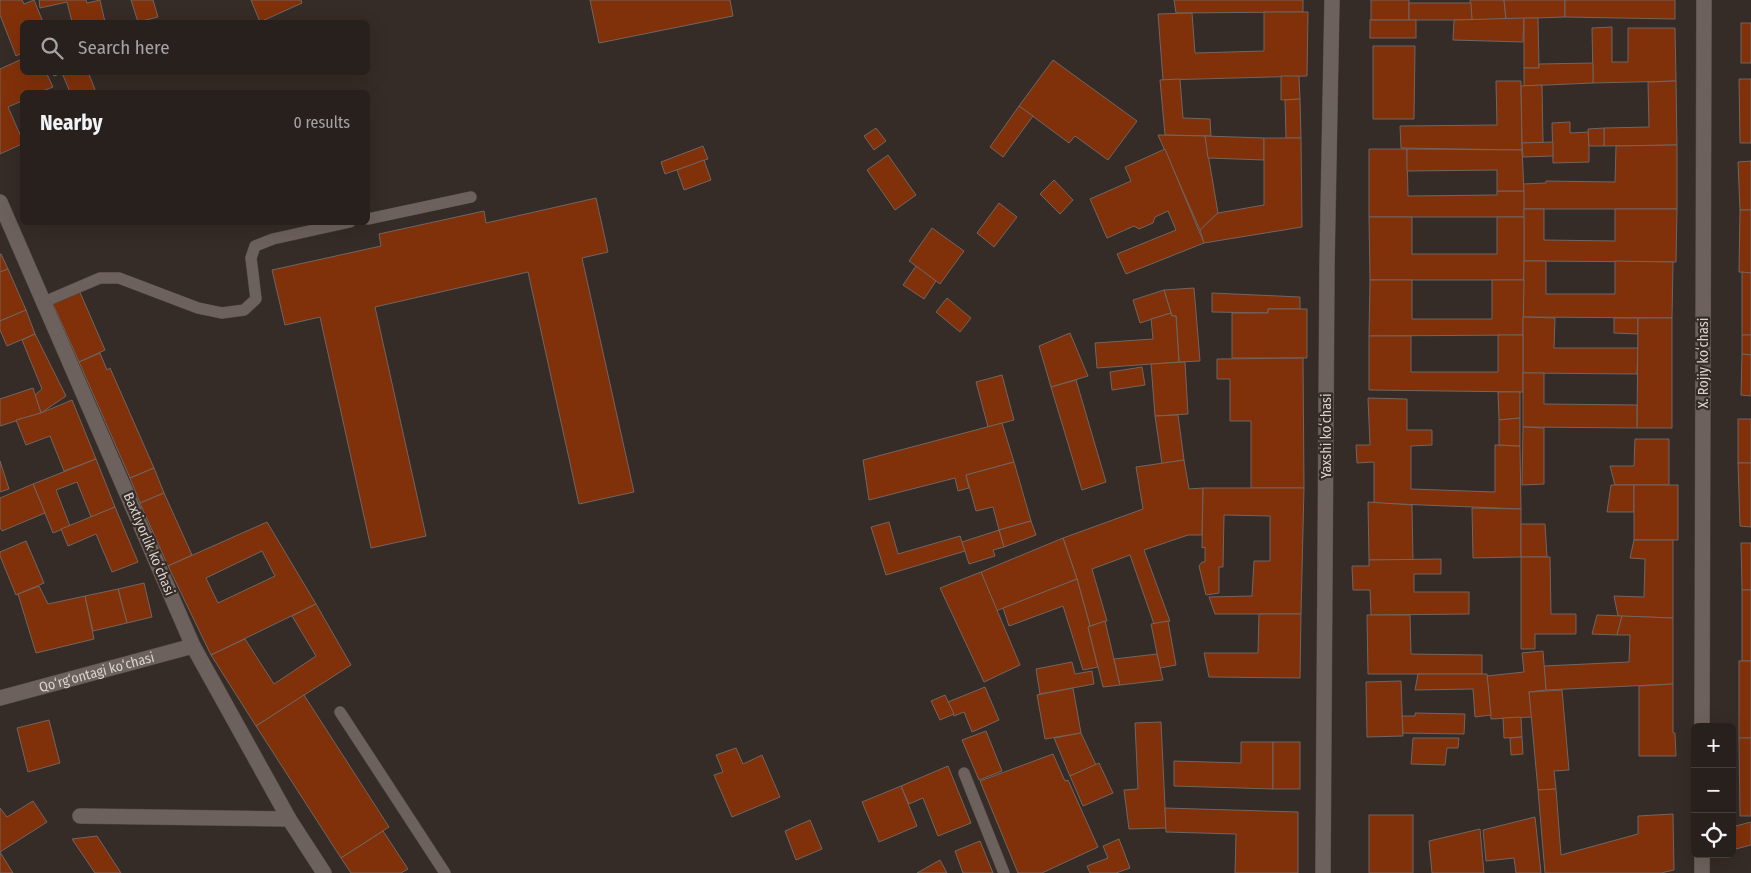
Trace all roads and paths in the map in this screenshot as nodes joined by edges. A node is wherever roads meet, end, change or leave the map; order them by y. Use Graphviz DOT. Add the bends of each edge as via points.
graph roads {
  1 [pos="1332,0"];
  2 [pos="1704,0"];
  3 [pos="471,197"];
  4 [pos="0,202"];
  5 [pos="370,219"];
  6 [pos="336,225"];
  7 [pos="44,302"];
  8 [pos="193,646"];
  9 [pos="0,698"];
  10 [pos="340,712"];
  11 [pos="1702,723"];
  12 [pos="964,773"];
  13 [pos="80,816"];
  14 [pos="289,818"];
  15 [pos="1702,858"];
  16 [pos="324,873"];
  17 [pos="445,873"];
  18 [pos="1004,873"];
  19 [pos="1323,873"];
  20 [pos="1702,873"];
  1 -- 19 [label="street, Yaxshi koʻchasi"];
  2 -- 11 [label="street, X. Rojiy koʻchasi"];
  3 -- 5 [label="lane"];
  4 -- 7 [label="street, Baxtiyorlik koʻchasi"];
  6 -- 7 [label="lane" via="255,246 251,258 256,298 244,310 222,313 198,308 119,278 100,278"];
  7 -- 8 [label="street, Baxtiyorlik koʻchasi"];
  8 -- 9 [label="street, Qo‘rg‘ontagi ko‘chasi"];
  8 -- 14 [label="street, Baxtiyorlik koʻchasi"];
  10 -- 17 [label="lane"];
  12 -- 18 [label="lane"];
  13 -- 14 [label="street"];
  14 -- 16 [label="street, Baxtiyorlik koʻchasi"];
  15 -- 20 [label="street"];
}
